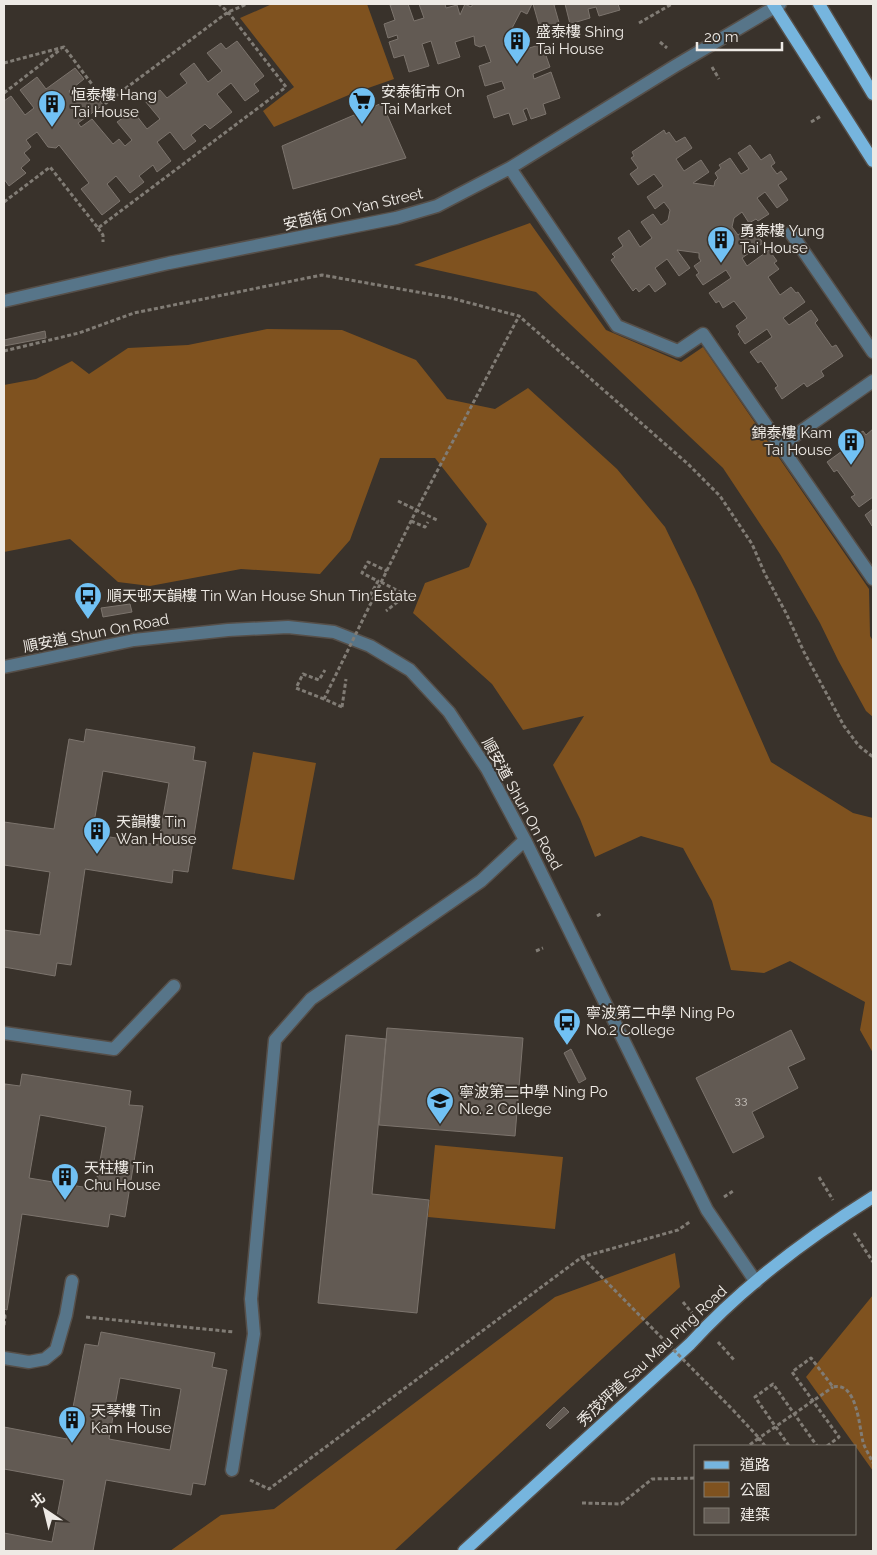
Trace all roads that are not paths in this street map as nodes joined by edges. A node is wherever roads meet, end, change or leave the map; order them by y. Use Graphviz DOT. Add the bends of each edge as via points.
graph roads {
  1 [pos="819,4"];
  2 [pos="776,5"];
  3 [pos="873,94"];
  4 [pos="873,160"];
  5 [pos="510,168"];
  6 [pos="792,233"];
  7 [pos="4,301"];
  8 [pos="873,352"];
  9 [pos="873,381"];
  10 [pos="780,446"];
  11 [pos="873,579"];
  12 [pos="4,667"];
  13 [pos="525,840"];
  14 [pos="174,986"];
  15 [pos="4,1033"];
  16 [pos="873,1198"];
  17 [pos="72,1281"];
  18 [pos="756,1282"];
  19 [pos="4,1358"];
  20 [pos="232,1470"];
  21 [pos="464,1551"];
  1 -- 3 [label="main road"];
  2 -- 4 [label="main road"];
  2 -- 5 [label="street, 安茵街 On Yan Street"];
  5 -- 7 [label="street, 安茵街 On Yan Street" via="437,206 396,218 169,263"];
  5 -- 10 [label="street" via="617,326 678,351 703,334"];
  6 -- 8 [label="street"];
  9 -- 10 [label="street"];
  10 -- 11 [label="street"];
  12 -- 13 [label="street, 順安道 Shun On Road" via="161,636 288,628 334,632 370,646 410,670 442,705 487,769"];
  13 -- 18 [label="street, 順安道 Shun On Road" via="707,1210"];
  13 -- 20 [label="street" via="481,881 311,1000 275,1040 251,1299 254,1334"];
  14 -- 15 [label="street" via="114,1049"];
  16 -- 18 [label="main road, 秀茂坪道 Sau Mau Ping Road" via="843,1216"];
  17 -- 19 [label="street" via="56,1350 45,1359 29,1362"];
  18 -- 21 [label="main road, 秀茂坪道 Sau Mau Ping Road"];
}
